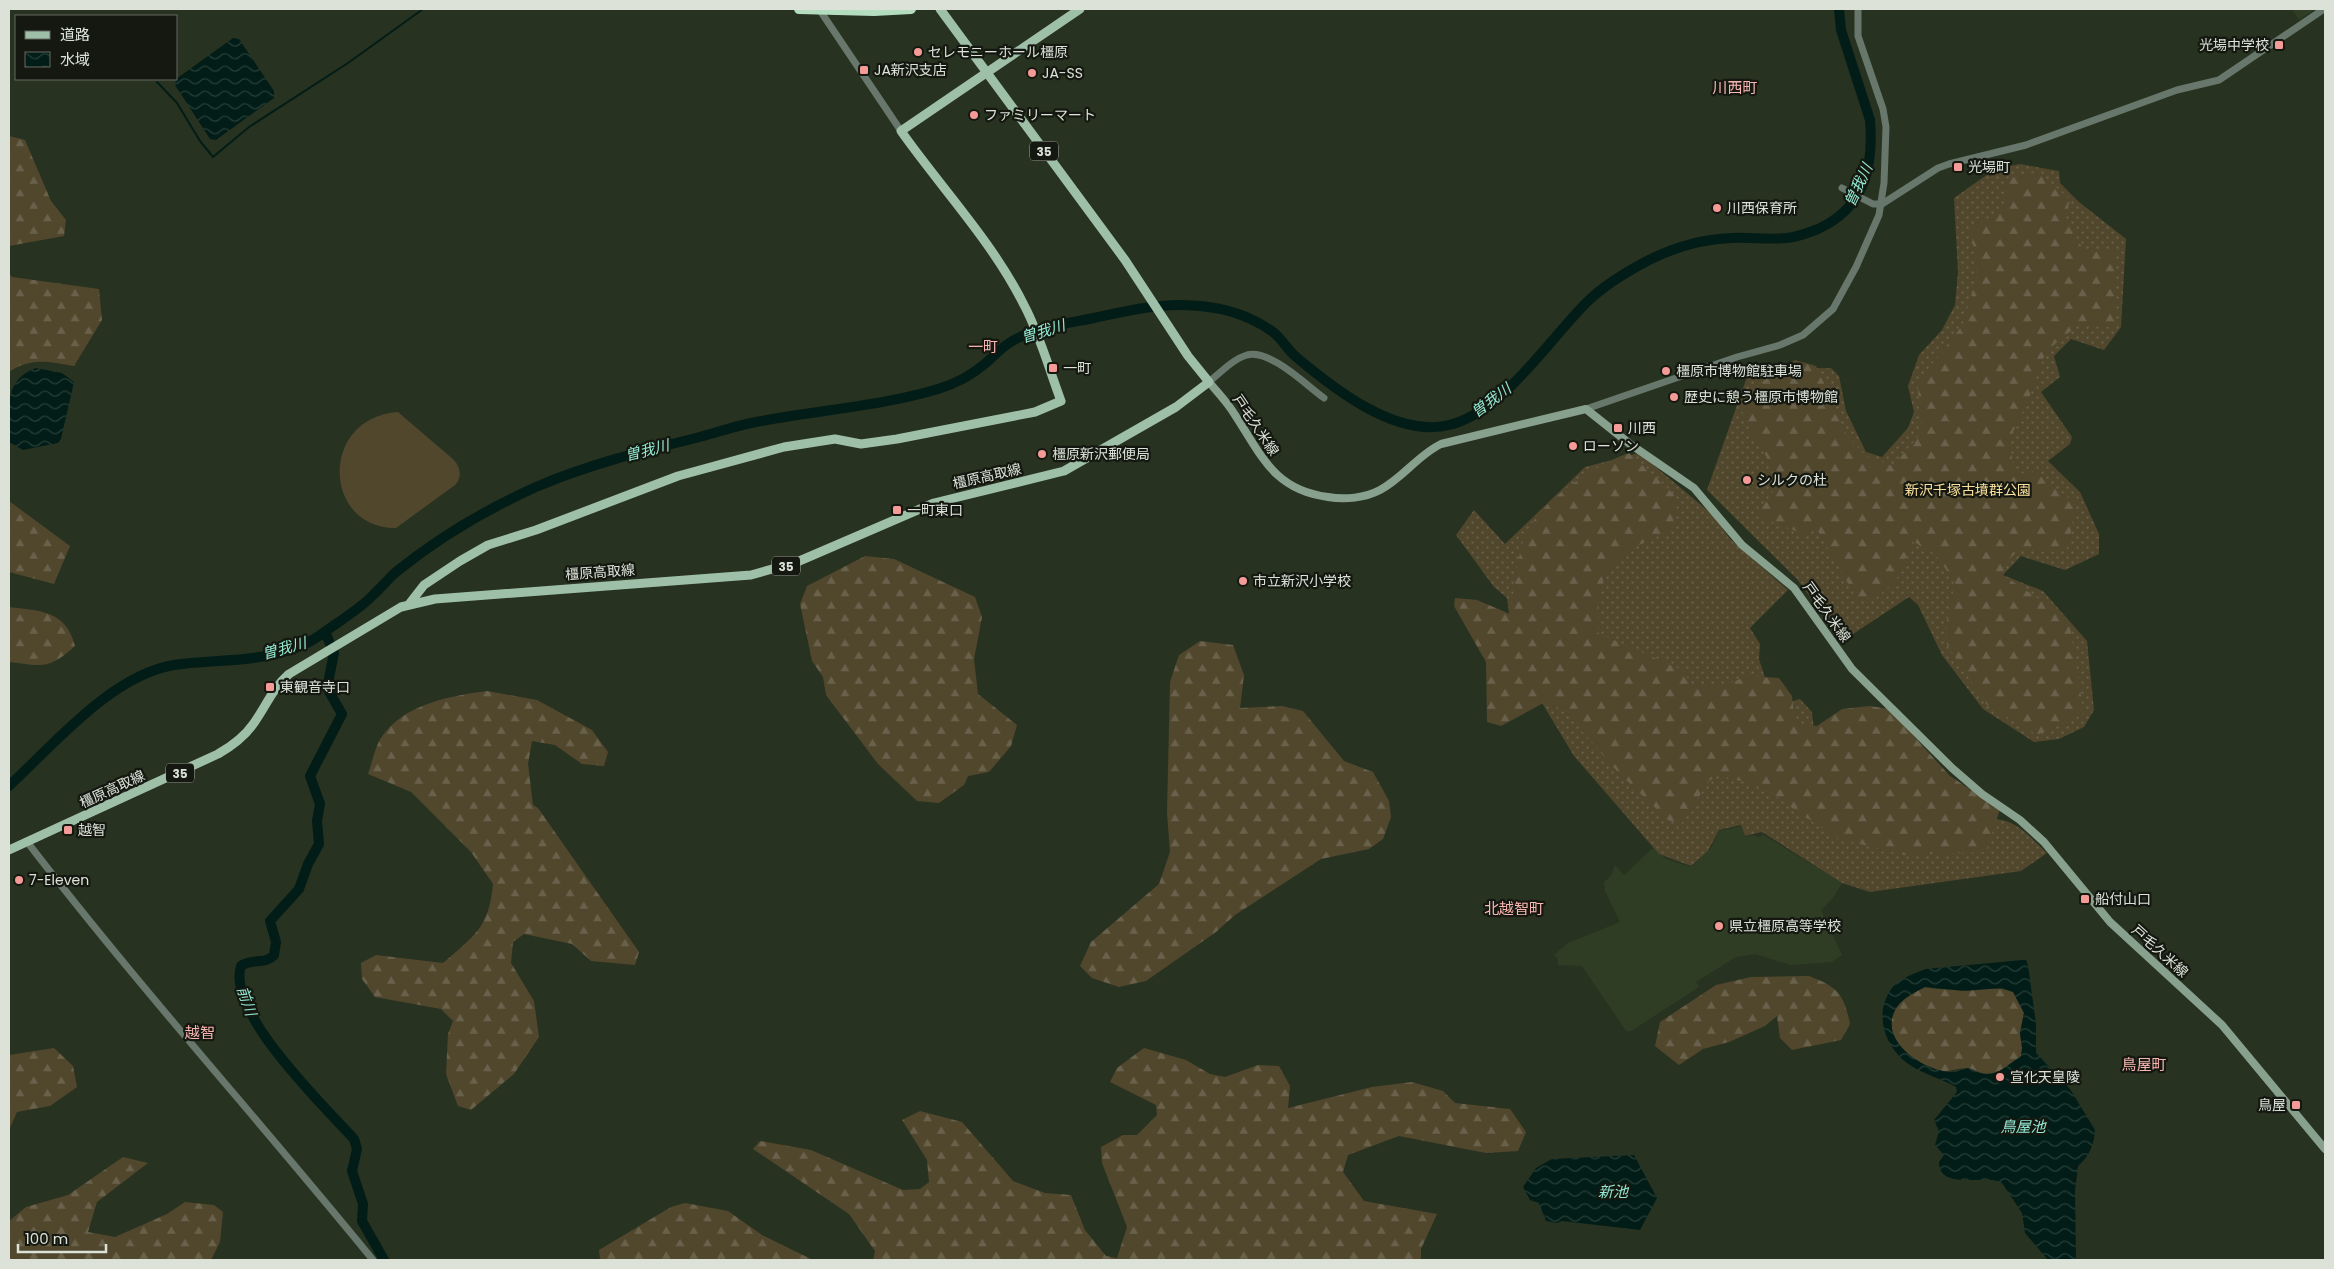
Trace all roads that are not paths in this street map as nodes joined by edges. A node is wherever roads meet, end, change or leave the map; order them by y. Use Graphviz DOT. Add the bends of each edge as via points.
graph roads {
  1 [pos="799,9"];
  2 [pos="819,9"];
  3 [pos="911,9"];
  4 [pos="940,9"];
  5 [pos="1080,9"];
  6 [pos="1858,9"];
  7 [pos="2324,9"];
  8 [pos="986,73"];
  9 [pos="902,131"];
  10 [pos="1844,190"];
  11 [pos="1882,204"];
  12 [pos="1209,382"];
  13 [pos="1324,398"];
  14 [pos="1586,409"];
  15 [pos="410,604"];
  16 [pos="28,843"];
  17 [pos="9,850"];
  18 [pos="2325,1149"];
  19 [pos="372,1260"];
  1 -- 3 [label="highway, bridge"];
  2 -- 9 [label="street"];
  4 -- 8 [label="main road, 35"];
  5 -- 8 [label="main road"];
  6 -- 11 [label="street" via="1858,36 1886,127"];
  7 -- 11 [label="street" via="2219,80 2177,90 2019,148 1938,168"];
  8 -- 9 [label="main road"];
  8 -- 12 [label="main road, 35" via="1148,293 1188,356"];
  9 -- 15 [label="main road, 橿原高取線 / 35" via="968,216 998,261 1033,324 1061,401 1035,412 897,439 861,444 835,439 784,448 678,476 488,545 424,585"];
  10 -- 11 [label="street" via="1872,204"];
  11 -- 14 [label="street" via="1856,267 1833,309 1803,336"];
  12 -- 13 [label="street" via="1233,363 1256,354 1270,358"];
  12 -- 14 [label="main road, 戸毛久米線" via="1274,473 1299,490 1334,498 1360,496 1379,490 1441,444"];
  12 -- 15 [label="main road, 橿原高取線 / 35" via="1176,407 1064,471 934,503 774,570 746,576 435,598"];
  14 -- 18 [label="main road, 戸毛久米線" via="1694,488 1742,545 1794,588 1852,669 1952,768 2044,842 2110,922 2222,1025"];
  15 -- 16 [label="main road, 橿原高取線 / 35" via="392,611 284,679 253,725 229,748"];
  16 -- 17 [label="main road, 橿原高取線 / 35"];
  16 -- 19 [label="street" via="141,984"];
}
